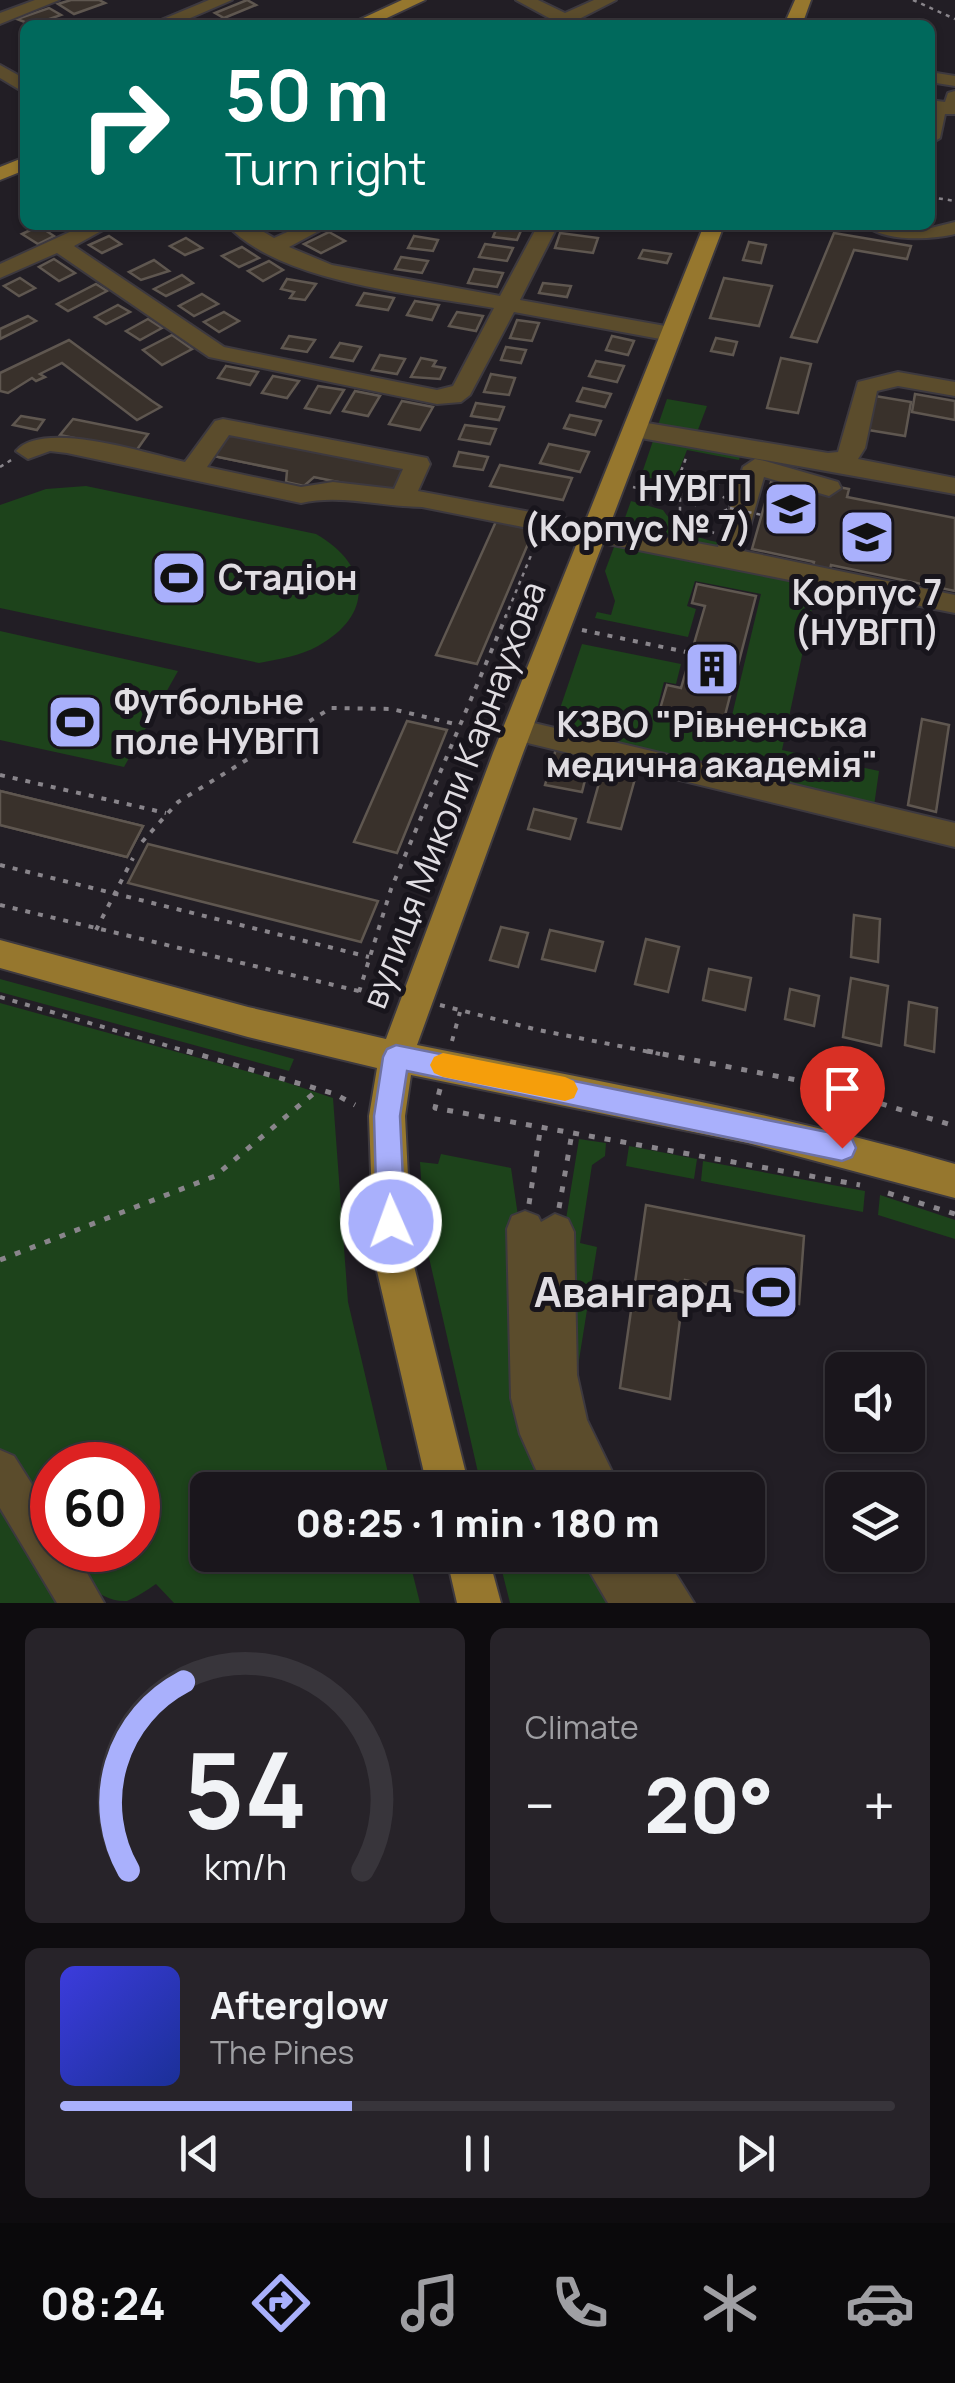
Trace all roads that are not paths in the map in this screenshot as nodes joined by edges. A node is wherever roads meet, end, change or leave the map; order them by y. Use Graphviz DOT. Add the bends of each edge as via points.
graph roads {
  1 [pos="51,0"];
  2 [pos="224,0"];
  3 [pos="417,0"];
  4 [pos="524,0"];
  5 [pos="608,0"];
  6 [pos="0,18"];
  7 [pos="171,20"];
  8 [pos="369,20"];
  9 [pos="560,20"];
  10 [pos="571,20"];
  11 [pos="955,228"];
  12 [pos="91,230"];
  13 [pos="246,230"];
  14 [pos="310,230"];
  15 [pos="545,230"];
  16 [pos="712,230"];
  17 [pos="906,230"];
  18 [pos="59,245"];
  19 [pos="274,247"];
  20 [pos="0,272"];
  21 [pos="506,304"];
  22 [pos="671,334"];
  23 [pos="955,389"];
  24 [pos="634,428"];
  25 [pos="28,451"];
  26 [pos="828,460"];
  27 [pos="192,471"];
  28 [pos="955,486"];
  29 [pos="829,488"];
  30 [pos="400,500"];
  31 [pos="595,531"];
  32 [pos="730,547"];
  33 [pos="955,604"];
  34 [pos="517,730"];
  35 [pos="955,834"];
  36 [pos="0,954"];
  37 [pos="396,1057"];
  38 [pos="955,1180"];
  39 [pos="0,1470"];
  40 [pos="445,1472"];
  41 [pos="558,1472"];
  42 [pos="591,1472"];
  43 [pos="471,1572"];
  44 [pos="612,1572"];
  45 [pos="651,1572"];
  46 [pos="82,1603"];
  47 [pos="480,1603"];
  48 [pos="633,1603"];
  49 [pos="672,1603"];
  1 -- 6 [label="street"];
  2 -- 7 [label="street"];
  3 -- 8 [label="main road"];
  4 -- 9 [label="street"];
  5 -- 10 [label="street"];
  11 -- 17 [label="street" via="931,234"];
  12 -- 18 [label="street"];
  13 -- 19 [label="street"];
  14 -- 19 [label="street"];
  15 -- 21 [label="street"];
  16 -- 22 [label="main road, вулиця Миколи Карнаухова"];
  18 -- 20 [label="street"];
  18 -- 21 [label="street" via="218,352 437,397 462,390"];
  19 -- 21 [label="street" via="327,271"];
  21 -- 22 [label="street"];
  22 -- 24 [label="main road, вулиця Миколи Карнаухова"];
  23 -- 26 [label="street" via="875,380 866,387 853,448 846,458"];
  24 -- 26 [label="street"];
  24 -- 31 [label="main road, вулиця Миколи Карнаухова"];
  25 -- 27 [label="street" via="68,445"];
  26 -- 28 [label="street"];
  27 -- 30 [label="street" via="301,494 330,486"];
  27 -- 30 [label="street" via="223,426 418,464"];
  29 -- 32 [label="street" via="755,467"];
  30 -- 31 [label="street"];
  31 -- 32 [label="street"];
  31 -- 34 [label="main road, вулиця Миколи Карнаухова"];
  32 -- 33 [label="street"];
  34 -- 35 [label="street"];
  34 -- 37 [label="main road, вулиця Миколи Карнаухова"];
  36 -- 37 [label="main road"];
  37 -- 38 [label="main road" via="774,1132"];
  37 -- 40 [label="main road, вулиця Миколи Карнаухова" via="387,1116 393,1258"];
  39 -- 46 [label="street"];
  41 -- 42 [label="street" via="531,1398 540,1230 568,1424"];
  43 -- 47 [label="main road"];
  44 -- 48 [label="street"];
  45 -- 49 [label="street"];
}
